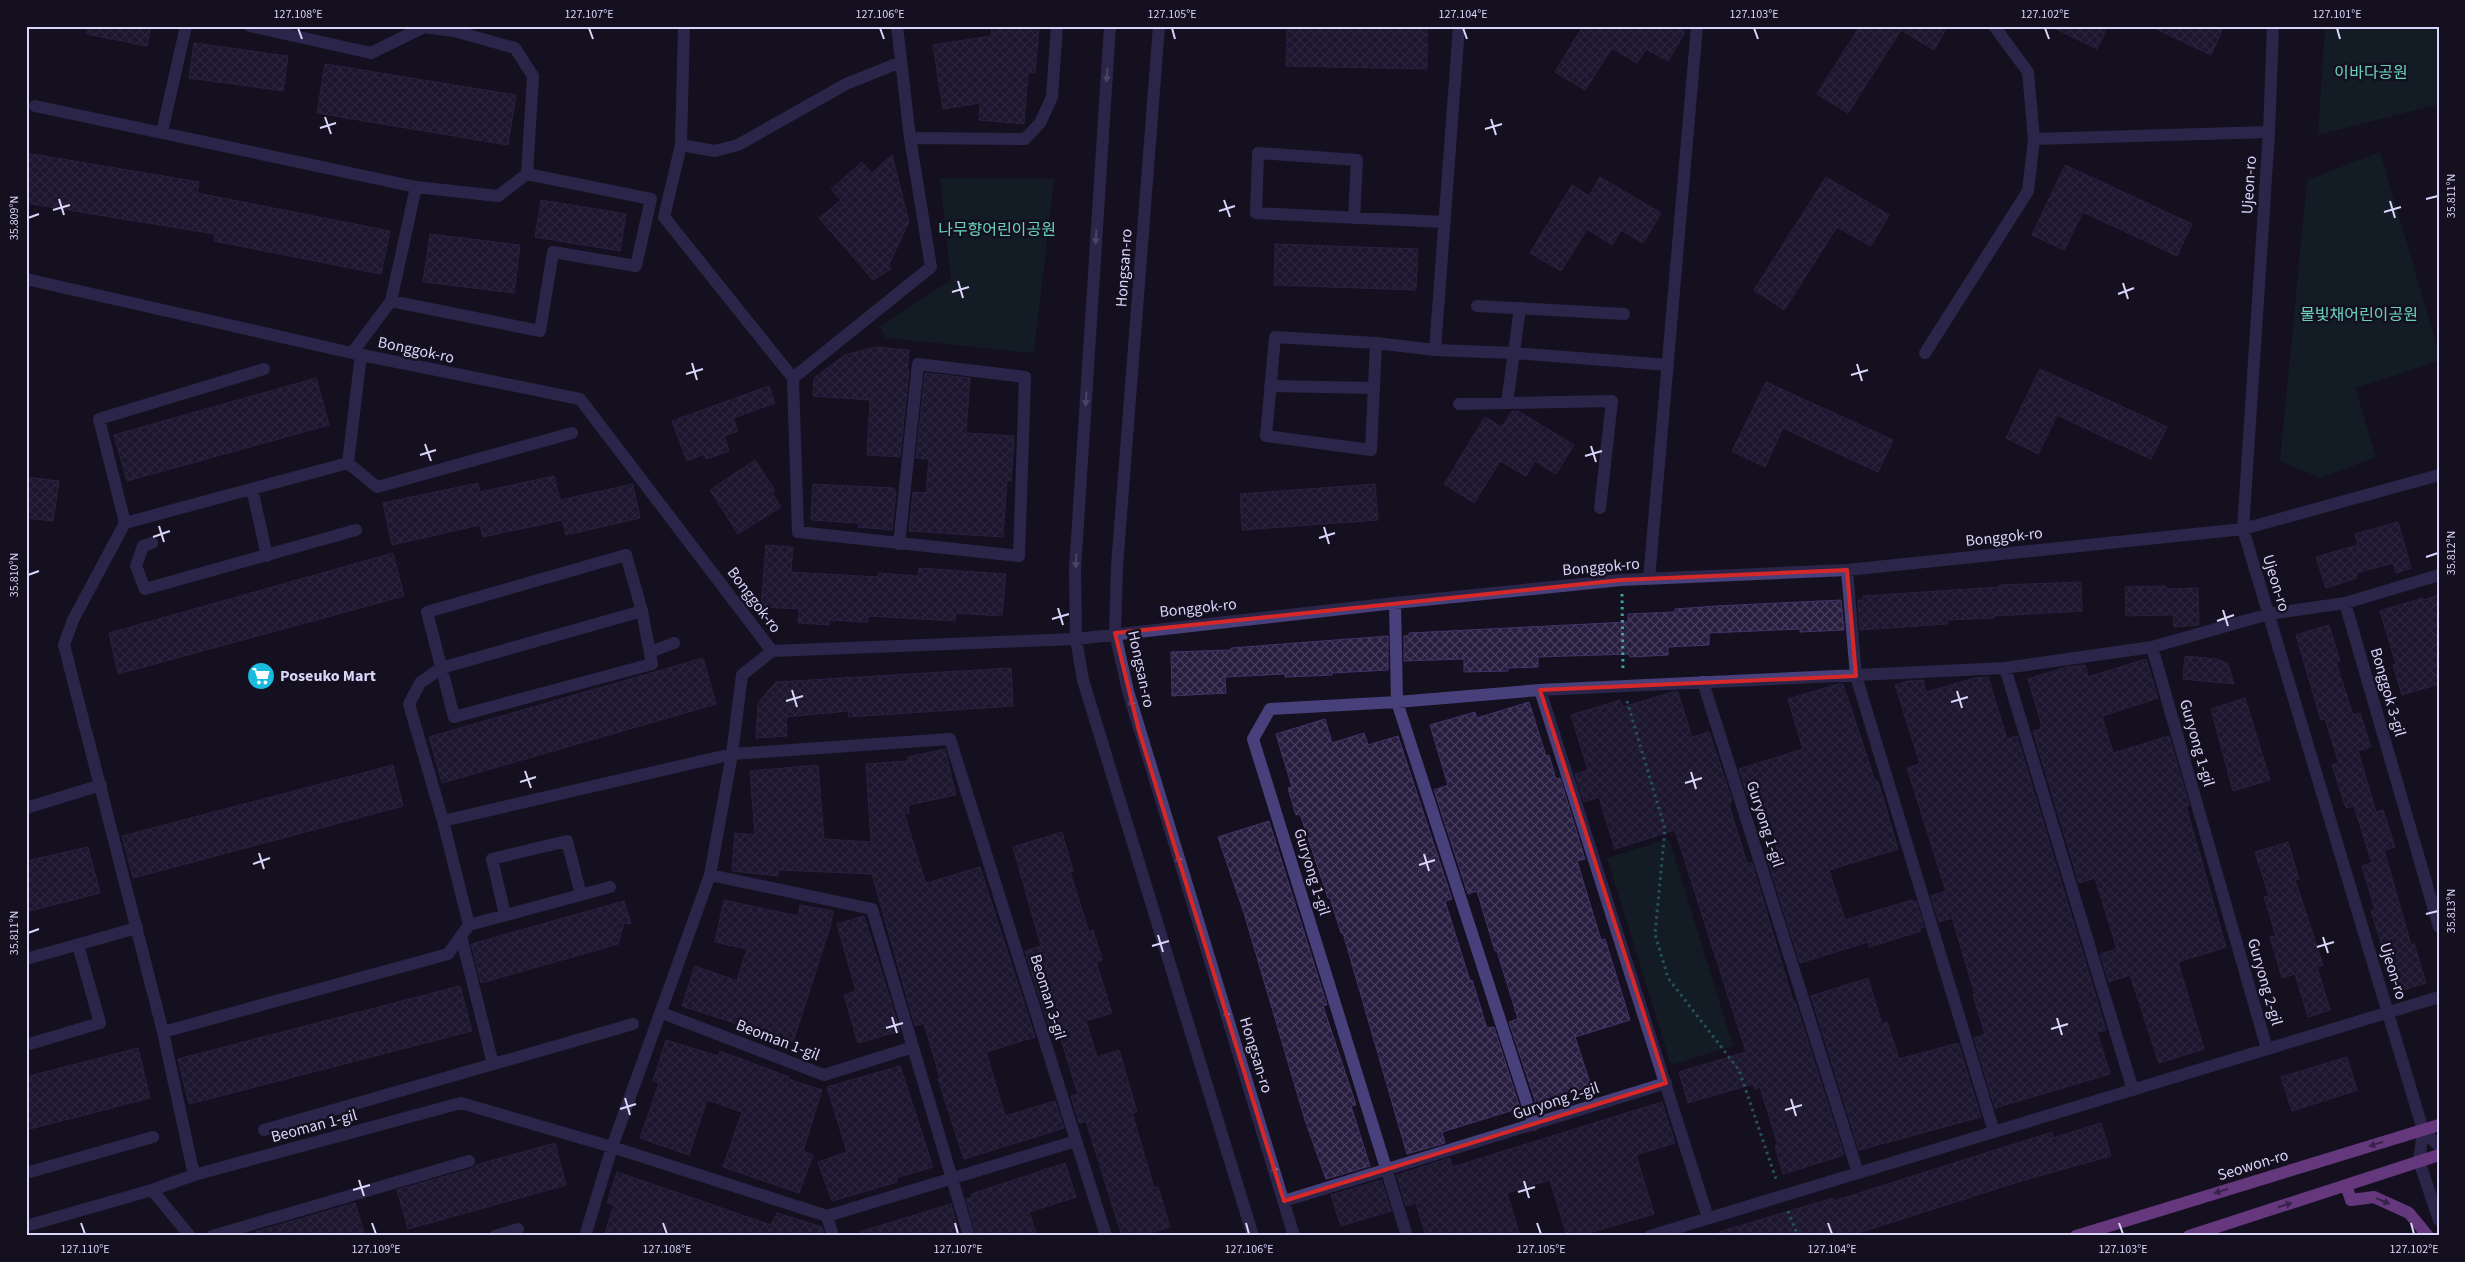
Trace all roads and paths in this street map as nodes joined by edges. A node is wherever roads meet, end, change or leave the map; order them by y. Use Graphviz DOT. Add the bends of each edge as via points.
graph roads {
  1 [pos="186,26"];
  2 [pos="250,26"];
  3 [pos="684,26"];
  4 [pos="897,26"];
  5 [pos="1057,26"];
  6 [pos="1110,26"];
  7 [pos="1159,26"];
  8 [pos="1459,26"];
  9 [pos="1697,26"];
  10 [pos="1994,26"];
  11 [pos="2273,26"];
  12 [pos="901,62"];
  13 [pos="35,106"];
  14 [pos="162,132"];
  15 [pos="2269,132"];
  16 [pos="910,138"];
  17 [pos="2034,139"];
  18 [pos="681,145"];
  19 [pos="527,174"];
  20 [pos="416,187"];
  21 [pos="1354,218"];
  22 [pos="1445,222"];
  23 [pos="26,279"];
  24 [pos="391,301"];
  25 [pos="1477,306"];
  26 [pos="1520,308"];
  27 [pos="1624,314"];
  28 [pos="1376,343"];
  29 [pos="1436,350"];
  30 [pos="1514,353"];
  31 [pos="1925,353"];
  32 [pos="356,354"];
  33 [pos="1668,366"];
  34 [pos="264,369"];
  35 [pos="793,378"];
  36 [pos="1270,386"];
  37 [pos="1374,388"];
  38 [pos="1507,403"];
  39 [pos="1459,404"];
  40 [pos="572,433"];
  41 [pos="348,463"];
  42 [pos="2439,475"];
  43 [pos="252,489"];
  44 [pos="1600,508"];
  45 [pos="125,523"];
  46 [pos="2243,529"];
  47 [pos="356,530"];
  48 [pos="152,543"];
  49 [pos="899,544"];
  50 [pos="267,556"];
  51 [pos="1847,570"];
  52 [pos="2439,575"];
  53 [pos="1650,579"];
  54 [pos="1622,580"];
  55 [pos="1395,603"];
  56 [pos="2345,603"];
  57 [pos="642,611"];
  58 [pos="2269,614"];
  59 [pos="1116,633"];
  60 [pos="1076,639"];
  61 [pos="674,642"];
  62 [pos="2152,647"];
  63 [pos="772,650"];
  64 [pos="650,652"];
  65 [pos="441,668"];
  66 [pos="2005,668"];
  67 [pos="1856,676"];
  68 [pos="1703,682"];
  69 [pos="1623,686"];
  70 [pos="1540,690"];
  71 [pos="1398,702"];
  72 [pos="732,754"];
  73 [pos="101,785"];
  74 [pos="26,808"];
  75 [pos="443,821"];
  76 [pos="2210,848"];
  77 [pos="710,875"];
  78 [pos="610,887"];
  79 [pos="581,894"];
  80 [pos="505,915"];
  81 [pos="469,925"];
  82 [pos="137,928"];
  83 [pos="2439,928"];
  84 [pos="461,936"];
  85 [pos="78,945"];
  86 [pos="26,959"];
  87 [pos="2439,997"];
  88 [pos="662,1013"];
  89 [pos="2389,1013"];
  90 [pos="633,1024"];
  91 [pos="163,1032"];
  92 [pos="26,1045"];
  93 [pos="913,1047"];
  94 [pos="2267,1049"];
  95 [pos="493,1064"];
  96 [pos="1666,1083"];
  97 [pos="2133,1090"];
  98 [pos="1534,1125"];
  99 [pos="2439,1125"];
  100 [pos="264,1130"];
  101 [pos="2423,1130"];
  102 [pos="1994,1132"];
  103 [pos="153,1137"];
  104 [pos="1076,1141"];
  105 [pos="2439,1146"];
  106 [pos="612,1147"];
  107 [pos="2439,1155"];
  108 [pos="469,1161"];
  109 [pos="2419,1161"];
  110 [pos="1386,1170"];
  111 [pos="26,1173"];
  112 [pos="1858,1173"];
  113 [pos="194,1174"];
  114 [pos="952,1179"];
  115 [pos="2346,1185"];
  116 [pos="152,1190"];
  117 [pos="1782,1196"];
  118 [pos="1284,1201"];
  119 [pos="827,1216"];
  120 [pos="1708,1218"];
  121 [pos="2439,1220"];
  122 [pos="26,1226"];
  123 [pos="518,1229"];
  124 [pos="190,1236"];
  125 [pos="212,1236"];
  126 [pos="495,1236"];
  127 [pos="585,1236"];
  128 [pos="833,1236"];
  129 [pos="968,1236"];
  130 [pos="1106,1236"];
  131 [pos="1253,1236"];
  132 [pos="1294,1236"];
  133 [pos="1407,1236"];
  134 [pos="1650,1236"];
  135 [pos="1798,1236"];
  136 [pos="2076,1236"];
  137 [pos="2189,1236"];
  138 [pos="2428,1236"];
  1 -- 14 [label="street"];
  2 -- 19 [label="street" via="371,54 424,27 454,31 515,48 532,76"];
  3 -- 18 [label="street"];
  4 -- 12 [label="street"];
  5 -- 16 [label="street" via="1052,97 1040,123 1025,139"];
  6 -- 60 [label="street, Hongsan-ro, one-way" via="1075,569"];
  7 -- 59 [label="street, Hongsan-ro" via="1117,566"];
  8 -- 22 [label="street"];
  9 -- 33 [label="street"];
  10 -- 17 [label="street" via="2028,72"];
  11 -- 15 [label="street, Ujeon-ro"];
  12 -- 16 [label="street"];
  12 -- 18 [label="street" via="846,84 738,145 715,151"];
  13 -- 14 [label="street"];
  14 -- 20 [label="street"];
  15 -- 17 [label="street"];
  15 -- 46 [label="street, Ujeon-ro"];
  16 -- 35 [label="street" via="931,267"];
  17 -- 31 [label="street" via="2028,191"];
  18 -- 35 [label="street" via="664,217"];
  19 -- 20 [label="street" via="498,196"];
  19 -- 24 [label="street" via="650,199 636,266 553,252 540,331"];
  20 -- 24 [label="street"];
  21 -- 21 [label="street" via="1256,213 1258,153 1357,160"];
  21 -- 22 [label="street"];
  22 -- 29 [label="street"];
  23 -- 32 [label="street, Bonggok-ro"];
  24 -- 32 [label="street"];
  25 -- 26 [label="street"];
  26 -- 27 [label="street"];
  26 -- 30 [label="street"];
  28 -- 29 [label="street"];
  28 -- 36 [label="street" via="1275,338"];
  28 -- 37 [label="street"];
  29 -- 30 [label="street"];
  30 -- 33 [label="street"];
  30 -- 38 [label="street"];
  32 -- 41 [label="street"];
  32 -- 63 [label="street, Bonggok-ro" via="580,399"];
  33 -- 53 [label="street"];
  34 -- 45 [label="street" via="99,419"];
  35 -- 49 [label="street" via="798,532"];
  36 -- 37 [label="street"];
  36 -- 37 [label="street" via="1266,436 1371,450"];
  38 -- 39 [label="street"];
  38 -- 44 [label="street" via="1612,401"];
  40 -- 41 [label="street" via="377,487"];
  41 -- 43 [label="street"];
  42 -- 46 [label="street, Bonggok-ro"];
  43 -- 45 [label="street"];
  43 -- 50 [label="street"];
  45 -- 73 [label="street" via="73,620 64,646"];
  46 -- 51 [label="street, Bonggok-ro"];
  46 -- 58 [label="street, Ujeon-ro"];
  47 -- 50 [label="street"];
  48 -- 50 [label="street" via="142,546 136,566 145,589"];
  49 -- 49 [label="street" via="918,364 1025,377 1019,556"];
  51 -- 53 [label="street, Bonggok-ro"];
  51 -- 67 [label="street"];
  52 -- 56 [label="street"];
  53 -- 54 [label="street, Bonggok-ro"];
  54 -- 55 [label="street, Bonggok-ro"];
  54 -- 69 [label="path"];
  55 -- 59 [label="street, Bonggok-ro"];
  55 -- 71 [label="street"];
  56 -- 58 [label="street"];
  56 -- 83 [label="street, Bonggok 3-gil"];
  57 -- 64 [label="street"];
  57 -- 65 [label="street"];
  57 -- 65 [label="street" via="626,555 427,612"];
  58 -- 62 [label="street, Guryong 1-gil"];
  58 -- 89 [label="street, Ujeon-ro"];
  59 -- 60 [label="street, Bonggok-ro"];
  118 -- 59 [label="street, Hongsan-ro, one-way" via="1139,731"];
  60 -- 63 [label="street, Bonggok-ro"];
  60 -- 131 [label="street, Hongsan-ro" via="1083,680"];
  61 -- 64 [label="street"];
  62 -- 66 [label="street, Guryong 1-gil"];
  62 -- 76 [label="street, Guryong 1-gil"];
  63 -- 72 [label="street" via="742,675"];
  64 -- 65 [label="street" via="652,664 454,717"];
  65 -- 75 [label="street" via="420,683 409,704"];
  66 -- 67 [label="street, Guryong 1-gil"];
  66 -- 97 [label="street"];
  67 -- 68 [label="street, Guryong 1-gil"];
  67 -- 102 [label="street"];
  68 -- 69 [label="street, Guryong 1-gil"];
  68 -- 112 [label="street, Guryong 1-gil"];
  69 -- 70 [label="street, Guryong 1-gil"];
  69 -- 117 [label="path" via="1665,829 1655,934 1668,978 1739,1070"];
  70 -- 71 [label="street, Guryong 1-gil"];
  70 -- 96 [label="street"];
  71 -- 98 [label="street"];
  71 -- 110 [label="street, Guryong 1-gil" via="1270,709 1253,739"];
  72 -- 75 [label="street"];
  72 -- 77 [label="street"];
  72 -- 104 [label="street, Beoman 3-gil" via="950,739"];
  73 -- 74 [label="street"];
  73 -- 82 [label="street"];
  75 -- 81 [label="street"];
  76 -- 94 [label="street, Guryong 2-gil"];
  77 -- 88 [label="street"];
  77 -- 93 [label="street" via="872,909"];
  78 -- 79 [label="street"];
  79 -- 80 [label="street"];
  79 -- 80 [label="street" via="567,840 492,859"];
  80 -- 81 [label="street"];
  81 -- 84 [label="street"];
  82 -- 85 [label="street"];
  82 -- 91 [label="street"];
  84 -- 91 [label="street" via="448,954"];
  84 -- 95 [label="street"];
  85 -- 86 [label="street"];
  85 -- 92 [label="street" via="100,1023"];
  87 -- 89 [label="street"];
  88 -- 93 [label="street, Beoman 1-gil" via="824,1075"];
  88 -- 106 [label="street"];
  89 -- 94 [label="street"];
  89 -- 101 [label="street, Ujeon-ro"];
  90 -- 95 [label="street"];
  91 -- 113 [label="street"];
  93 -- 114 [label="street"];
  94 -- 97 [label="street, Guryong 2-gil"];
  95 -- 100 [label="street"];
  96 -- 98 [label="street, Guryong 2-gil"];
  96 -- 120 [label="street"];
  97 -- 102 [label="street, Guryong 2-gil"];
  98 -- 110 [label="street, Guryong 2-gil"];
  99 -- 101 [label="main road, Seowon-ro"];
  101 -- 105 [label="street, Ujeon-ro"];
  101 -- 109 [label="street, Ujeon-ro"];
  101 -- 136 [label="main road, Seowon-ro, one-way"];
  102 -- 112 [label="street, Guryong 2-gil"];
  103 -- 111 [label="street"];
  104 -- 114 [label="street"];
  104 -- 130 [label="street, Beoman 3-gil"];
  106 -- 113 [label="street, Beoman 1-gil" via="461,1103"];
  106 -- 119 [label="street"];
  106 -- 127 [label="street"];
  107 -- 109 [label="main road"];
  108 -- 125 [label="street"];
  109 -- 115 [label="main road"];
  109 -- 121 [label="street, Ujeon-ro"];
  110 -- 118 [label="street, Guryong 2-gil"];
  110 -- 133 [label="street"];
  112 -- 117 [label="street, Guryong 2-gil"];
  113 -- 116 [label="street, Beoman 1-gil"];
  114 -- 119 [label="street"];
  114 -- 129 [label="street"];
  137 -- 115 [label="main road, one-way"];
  115 -- 138 [label="main road, one-way" via="2352,1200 2374,1197 2409,1212"];
  116 -- 122 [label="street, Beoman 1-gil"];
  116 -- 124 [label="street"];
  117 -- 120 [label="street, Guryong 2-gil"];
  117 -- 135 [label="path"];
  118 -- 132 [label="street, Hongsan-ro"];
  119 -- 128 [label="street"];
  120 -- 134 [label="street, Guryong 2-gil"];
  123 -- 126 [label="street"];
}
